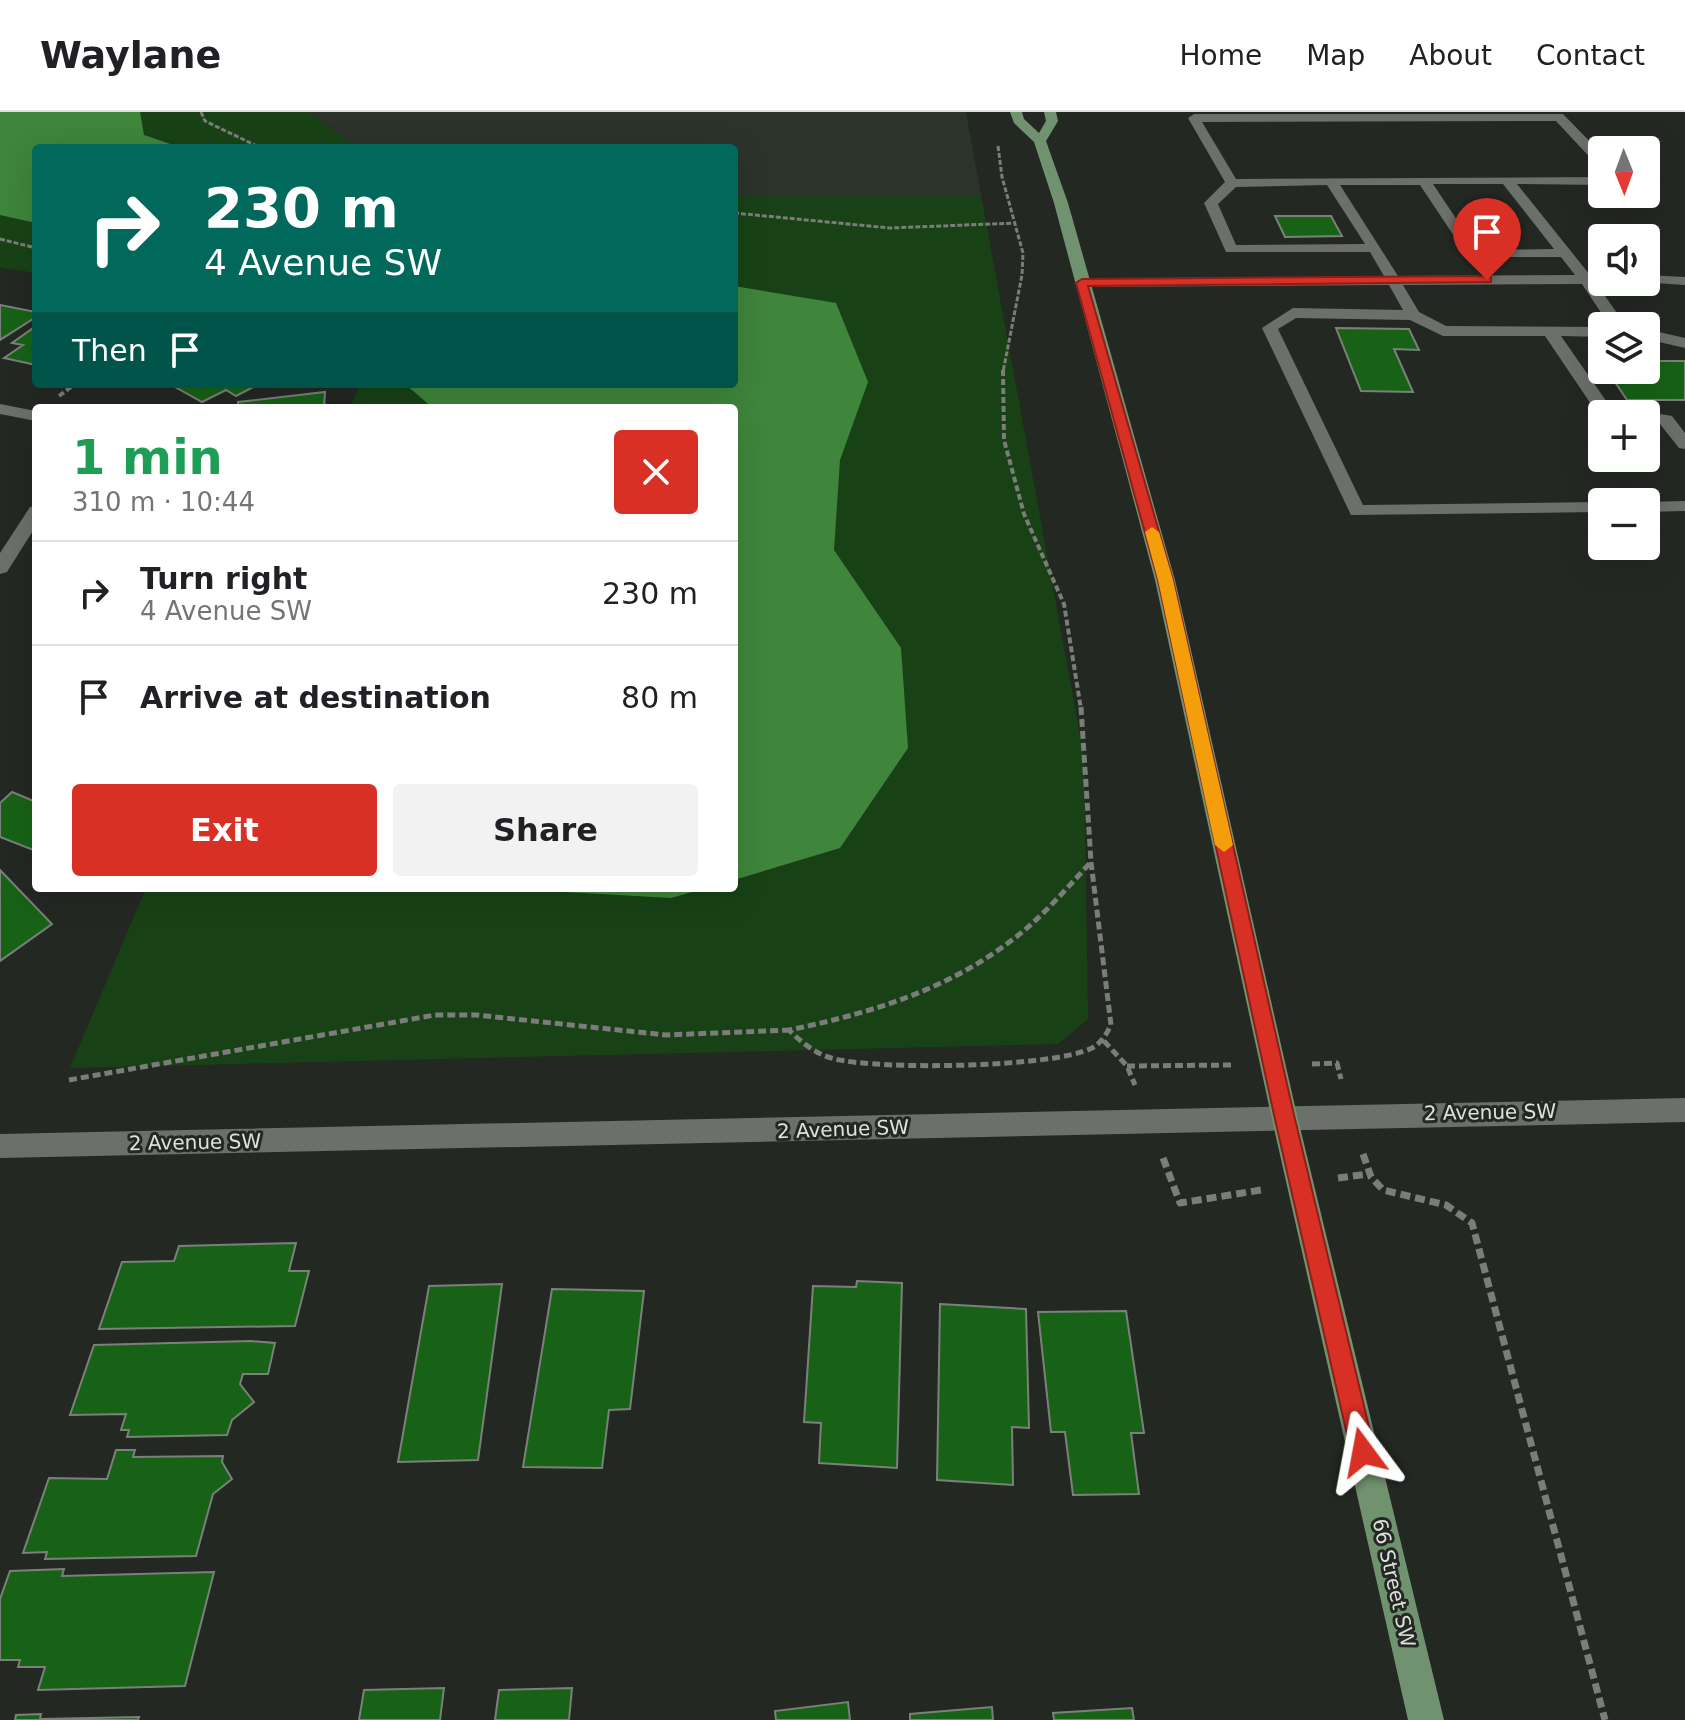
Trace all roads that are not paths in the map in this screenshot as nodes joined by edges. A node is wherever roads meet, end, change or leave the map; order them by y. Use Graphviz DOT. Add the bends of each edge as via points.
graph roads {
  1 [pos="1016,112"];
  2 [pos="1050,112"];
  3 [pos="1040,141"];
  4 [pos="1588,147"];
  5 [pos="1507,180"];
  6 [pos="1331,181"];
  7 [pos="1424,181"];
  8 [pos="1588,181"];
  9 [pos="1232,183"];
  10 [pos="1375,248"];
  11 [pos="1566,253"];
  12 [pos="1588,273"];
  13 [pos="1588,279"];
  14 [pos="1660,280"];
  15 [pos="1396,281"];
  16 [pos="1685,281"];
  17 [pos="1082,283"];
  18 [pos="1413,315"];
  19 [pos="1588,332"];
  20 [pos="1551,333"];
  21 [pos="1660,335"];
  22 [pos="1685,343"];
  23 [pos="1597,400"];
  24 [pos="0,409"];
  25 [pos="32,415"];
  26 [pos="1660,419"];
  27 [pos="1685,444"];
  28 [pos="1685,506"];
  29 [pos="1588,507"];
  30 [pos="1660,507"];
  31 [pos="32,517"];
  32 [pos="0,568"];
  33 [pos="1685,1110"];
  34 [pos="1284,1115"];
  35 [pos="2,1150"];
  36 [pos="1426,1720"];
  1 -- 3 [label="main road, 66 Street SW"];
  2 -- 3 [label="main road" via="1052,121"];
  3 -- 17 [label="main road, 66 Street SW"];
  4 -- 9 [label="street" via="1559,117 1194,118"];
  5 -- 7 [label="street"];
  5 -- 8 [label="street"];
  5 -- 11 [label="street"];
  6 -- 7 [label="street"];
  6 -- 9 [label="street"];
  6 -- 10 [label="street"];
  7 -- 11 [label="street" via="1473,254"];
  9 -- 10 [label="street" via="1211,203 1231,249"];
  10 -- 15 [label="street"];
  11 -- 12 [label="street"];
  13 -- 15 [label="street"];
  14 -- 16 [label="street"];
  15 -- 17 [label="street"];
  15 -- 18 [label="street"];
  17 -- 34 [label="main road, 66 Street SW" via="1165,580"];
  18 -- 20 [label="street" via="1443,331"];
  18 -- 29 [label="street" via="1293,313 1270,328 1357,511"];
  19 -- 20 [label="street"];
  20 -- 23 [label="street"];
  21 -- 22 [label="street"];
  24 -- 25 [label="street"];
  26 -- 27 [label="street"];
  28 -- 30 [label="street"];
  31 -- 32 [label="street"];
  33 -- 34 [label="street, 2 Avenue SW"];
  34 -- 35 [label="street, 2 Avenue SW"];
  34 -- 36 [label="main road, 66 Street SW"];
}
